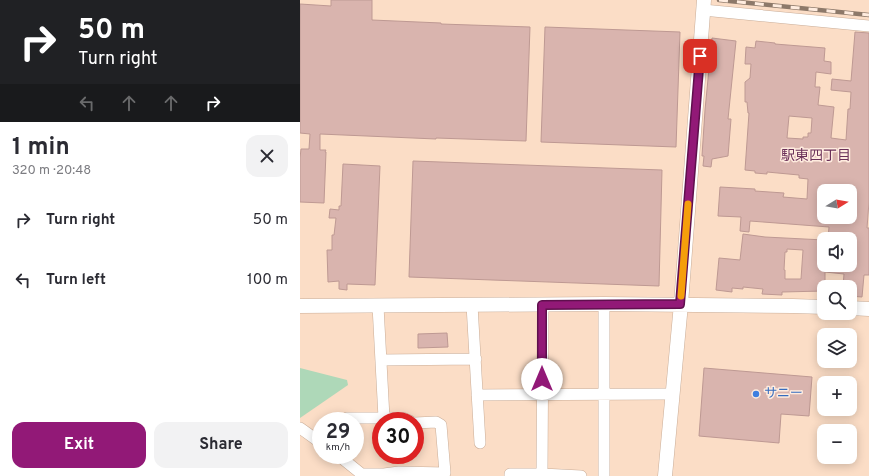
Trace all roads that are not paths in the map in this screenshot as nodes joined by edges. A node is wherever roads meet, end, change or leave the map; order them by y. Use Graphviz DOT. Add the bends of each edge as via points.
graph roads {
  1 [pos="704,5"];
  2 [pos="869,26"];
  3 [pos="604,304"];
  4 [pos="680,304"];
  5 [pos="472,305"];
  6 [pos="542,305"];
  7 [pos="300,306"];
  8 [pos="378,306"];
  9 [pos="817,307"];
  10 [pos="857,308"];
  11 [pos="869,309"];
  12 [pos="476,359"];
  13 [pos="381,360"];
  14 [pos="542,394"];
  15 [pos="604,394"];
  16 [pos="672,394"];
  17 [pos="477,395"];
  18 [pos="384,412"];
  19 [pos="424,423"];
  20 [pos="300,428"];
  21 [pos="312,435"];
  22 [pos="480,443"];
  23 [pos="349,464"];
  24 [pos="542,474"];
  25 [pos="363,475"];
  26 [pos="510,476"];
  27 [pos="563,476"];
  28 [pos="581,476"];
  29 [pos="604,476"];
  30 [pos="665,476"];
  1 -- 2 [label="street"];
  1 -- 4 [label="street"];
  3 -- 4 [label="street"];
  3 -- 6 [label="street"];
  3 -- 15 [label="street"];
  4 -- 9 [label="street"];
  4 -- 16 [label="street"];
  5 -- 6 [label="street"];
  5 -- 8 [label="street"];
  5 -- 12 [label="street"];
  6 -- 14 [label="street"];
  7 -- 8 [label="street"];
  8 -- 13 [label="street"];
  10 -- 11 [label="street"];
  12 -- 13 [label="street"];
  12 -- 17 [label="street"];
  13 -- 18 [label="street"];
  14 -- 15 [label="street"];
  14 -- 17 [label="street"];
  14 -- 24 [label="street"];
  15 -- 16 [label="street"];
  15 -- 29 [label="street"];
  16 -- 30 [label="street"];
  17 -- 22 [label="street"];
  19 -- 25 [label="street" via="436,422 441,425 446,473 398,472"];
  20 -- 21 [label="street"];
  23 -- 25 [label="street"];
  24 -- 26 [label="street"];
  24 -- 27 [label="street"];
  27 -- 28 [label="street"];
}
